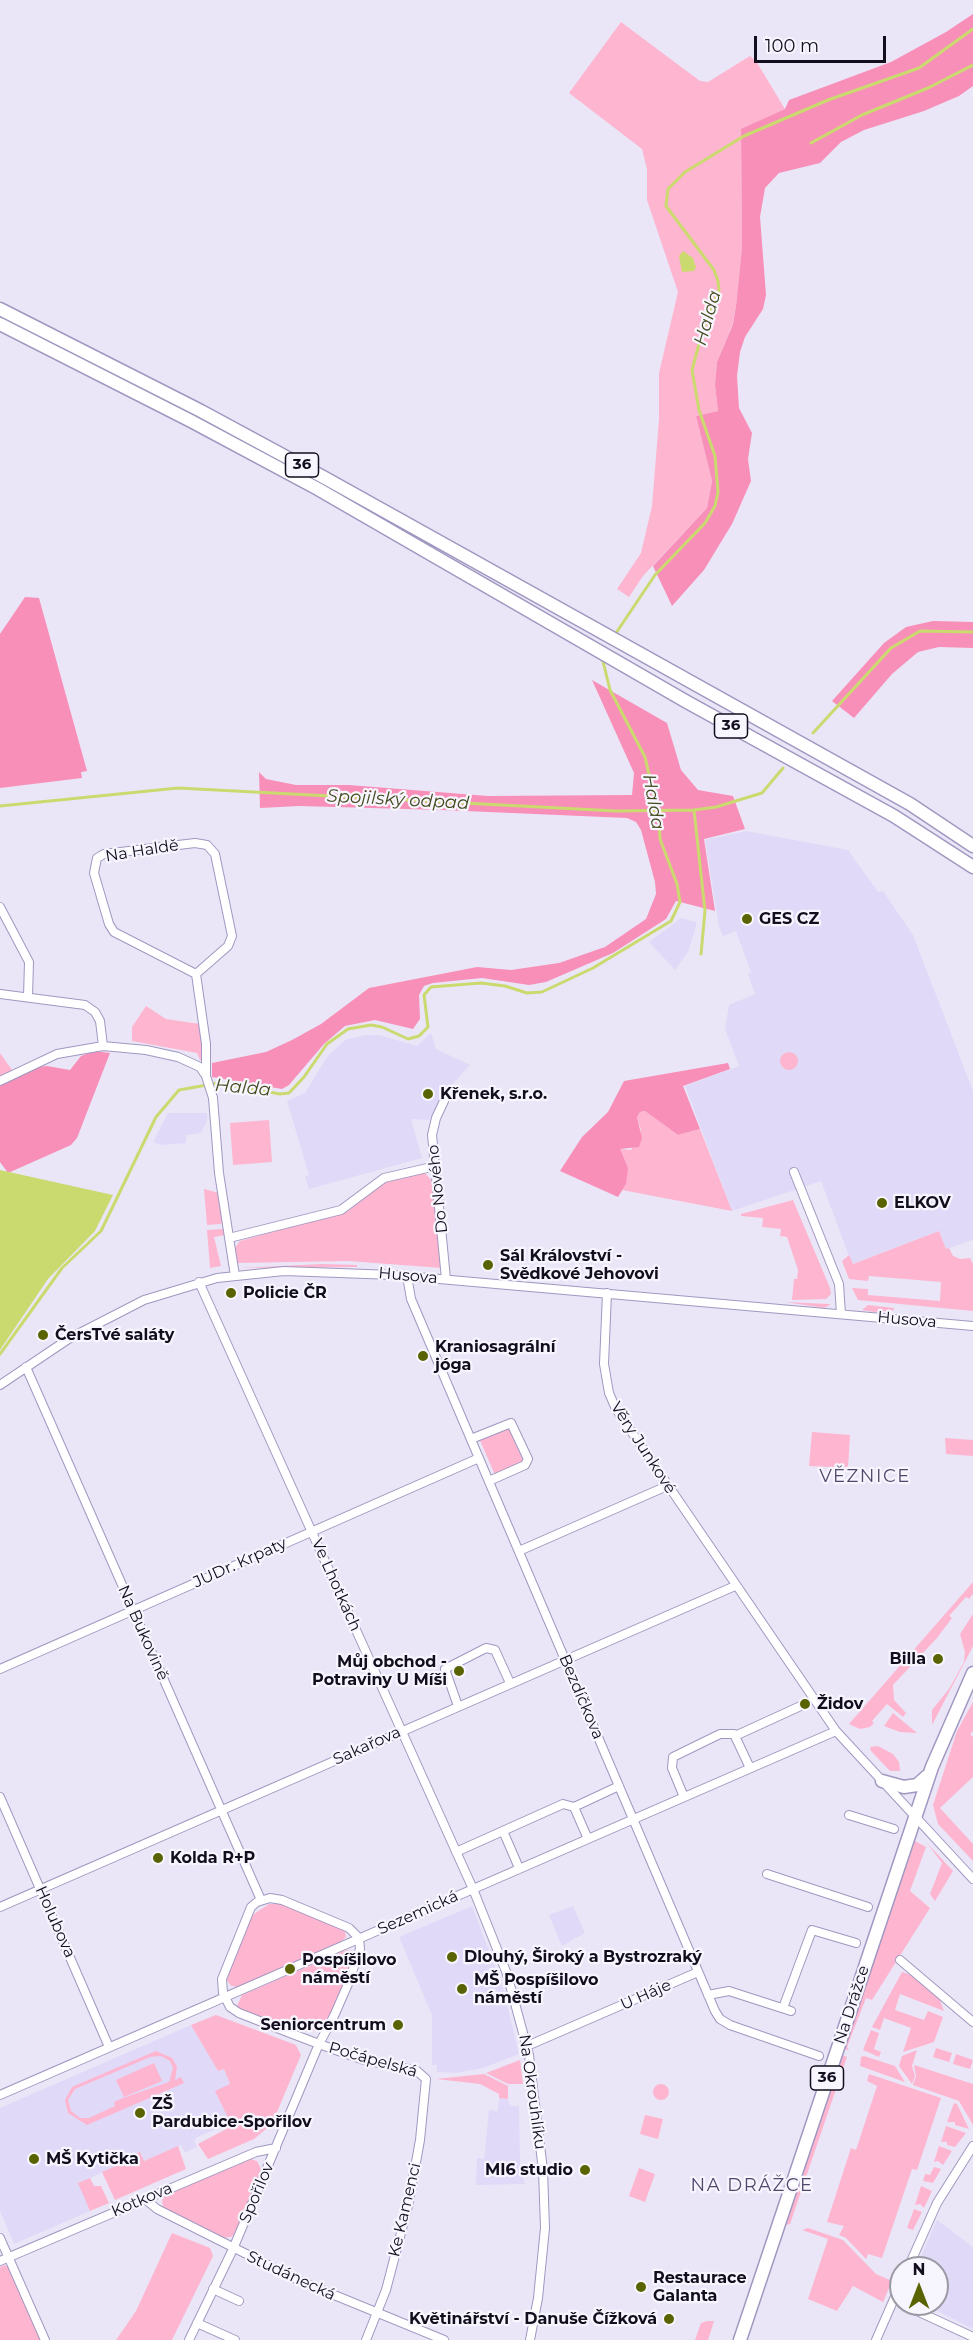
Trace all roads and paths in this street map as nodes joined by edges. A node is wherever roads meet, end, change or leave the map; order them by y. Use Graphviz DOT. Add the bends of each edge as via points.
graph roads {
  1 [pos="0,309"];
  2 [pos="0,324"];
  3 [pos="973,846"];
  4 [pos="973,867"];
  5 [pos="0,907"];
  6 [pos="196,974"];
  7 [pos="0,994"];
  8 [pos="28,997"];
  9 [pos="103,1046"];
  10 [pos="206,1076"];
  11 [pos="0,1081"];
  12 [pos="444,1101"];
  13 [pos="436,1166"];
  14 [pos="794,1172"];
  15 [pos="229,1238"];
  16 [pos="235,1275"];
  17 [pos="407,1276"];
  18 [pos="446,1280"];
  19 [pos="199,1282"];
  20 [pos="607,1293"];
  21 [pos="842,1314"];
  22 [pos="973,1326"];
  23 [pos="26,1367"];
  24 [pos="0,1385"];
  25 [pos="471,1439"];
  26 [pos="479,1458"];
  27 [pos="489,1480"];
  28 [pos="668,1486"];
  29 [pos="311,1532"];
  30 [pos="519,1551"];
  31 [pos="735,1586"];
  32 [pos="133,1610"];
  33 [pos="565,1659"];
  34 [pos="0,1669"];
  35 [pos="973,1674"];
  36 [pos="510,1683"];
  37 [pos="805,1704"];
  38 [pos="458,1706"];
  39 [pos="402,1731"];
  40 [pos="836,1731"];
  41 [pos="735,1736"];
  42 [pos="932,1767"];
  43 [pos="750,1768"];
  44 [pos="882,1780"];
  45 [pos="619,1786"];
  46 [pos="0,1797"];
  47 [pos="684,1797"];
  48 [pos="574,1807"];
  49 [pos="221,1810"];
  50 [pos="849,1815"];
  51 [pos="915,1815"];
  52 [pos="633,1819"];
  53 [pos="894,1829"];
  54 [pos="503,1831"];
  55 [pos="588,1839"];
  56 [pos="456,1852"];
  57 [pos="519,1868"];
  58 [pos="767,1874"];
  59 [pos="973,1879"];
  60 [pos="40,1889"];
  61 [pos="473,1889"];
  62 [pos="261,1900"];
  63 [pos="0,1907"];
  64 [pos="868,1907"];
  65 [pos="359,1938"];
  66 [pos="856,1943"];
  67 [pos="900,1960"];
  68 [pos="698,1972"];
  69 [pos="708,1995"];
  70 [pos="224,1997"];
  71 [pos="973,2022"];
  72 [pos="319,2044"];
  73 [pos="527,2046"];
  74 [pos="109,2047"];
  75 [pos="819,2056"];
  76 [pos="425,2076"];
  77 [pos="0,2095"];
  78 [pos="973,2146"];
  79 [pos="276,2148"];
  80 [pos="145,2199"];
  81 [pos="0,2238"];
  82 [pos="232,2249"];
  83 [pos="913,2256"];
  84 [pos="9,2257"];
  85 [pos="0,2261"];
  86 [pos="213,2289"];
  87 [pos="238,2301"];
  88 [pos="377,2314"];
  89 [pos="891,2316"];
  90 [pos="929,2316"];
  91 [pos="197,2323"];
  92 [pos="973,2337"];
  93 [pos="45,2340"];
  94 [pos="189,2340"];
  95 [pos="235,2340"];
  96 [pos="366,2340"];
  97 [pos="444,2340"];
  98 [pos="530,2340"];
  99 [pos="740,2340"];
  100 [pos="876,2340"];
  1 -- 3 [label="main road, 36" via="315,472 910,804"];
  2 -- 4 [label="main road, 36" via="255,455 894,816"];
  5 -- 8 [label="street" via="29,962"];
  6 -- 6 [label="street, Na Haldě" via="232,939 213,850 195,843 99,856 94,877 112,930"];
  6 -- 10 [label="street" via="207,1044"];
  7 -- 8 [label="street"];
  8 -- 9 [label="street" via="90,1008 100,1021"];
  9 -- 10 [label="street" via="178,1058 200,1067"];
  9 -- 11 [label="street" via="57,1054"];
  10 -- 15 [label="street" via="212,1093"];
  12 -- 13 [label="street, Do Nového" via="432,1130"];
  13 -- 15 [label="street" via="384,1178 340,1210"];
  13 -- 18 [label="street, Do Nového"];
  14 -- 21 [label="street" via="839,1284"];
  15 -- 16 [label="street"];
  16 -- 17 [label="street, Husova" via="309,1271"];
  16 -- 19 [label="street, Husova"];
  17 -- 18 [label="street, Husova"];
  17 -- 25 [label="street, Bezdíčkova" via="411,1299"];
  18 -- 20 [label="street, Husova"];
  19 -- 23 [label="street, Husova" via="112,1314"];
  19 -- 29 [label="street, Ve Lhotkách"];
  20 -- 21 [label="street, Husova"];
  20 -- 28 [label="street, Věry Junkové" via="604,1364 609,1393"];
  21 -- 22 [label="street, Husova"];
  23 -- 24 [label="street, Husova"];
  23 -- 32 [label="street, Na Bukovině"];
  25 -- 26 [label="street, Bezdíčkova"];
  25 -- 27 [label="street" via="511,1423 524,1450 527,1464"];
  26 -- 27 [label="street, Bezdíčkova"];
  26 -- 29 [label="street, JUDr. Krpaty"];
  27 -- 30 [label="street, Bezdíčkova"];
  28 -- 30 [label="street"];
  28 -- 31 [label="street, Věry Junkové"];
  29 -- 32 [label="street, JUDr. Krpaty"];
  29 -- 39 [label="street, Ve Lhotkách"];
  30 -- 33 [label="street, Bezdíčkova"];
  31 -- 33 [label="street, Sakařova"];
  31 -- 40 [label="street, Věry Junkové"];
  32 -- 34 [label="street, JUDr. Krpaty"];
  32 -- 49 [label="street, Na Bukovině"];
  33 -- 36 [label="street, Sakařova"];
  33 -- 45 [label="street, Bezdíčkova"];
  35 -- 42 [label="main road, Na Drážce / 36"];
  36 -- 38 [label="street, Sakařova"];
  36 -- 38 [label="street" via="495,1650 486,1648 445,1669"];
  37 -- 41 [label="street"];
  38 -- 39 [label="street, Sakařova"];
  39 -- 49 [label="street, Sakařova"];
  39 -- 56 [label="street, Ve Lhotkách"];
  40 -- 43 [label="street, Sezemická"];
  40 -- 44 [label="street, Věry Junkové"];
  41 -- 43 [label="street"];
  41 -- 47 [label="street" via="724,1733 673,1757 672,1768"];
  42 -- 44 [label="main road" via="925,1779 912,1786 895,1786"];
  42 -- 51 [label="main road, Na Drážce / 36"];
  43 -- 47 [label="street, Sezemická"];
  44 -- 51 [label="street, Věry Junkové"];
  45 -- 48 [label="street"];
  45 -- 52 [label="street, Bezdíčkova"];
  46 -- 60 [label="street, Holubova"];
  47 -- 52 [label="street, Sezemická"];
  48 -- 54 [label="street" via="563,1804"];
  48 -- 55 [label="street"];
  49 -- 60 [label="street, Sakařova"];
  49 -- 62 [label="street, Na Bukovině"];
  50 -- 53 [label="street"];
  51 -- 59 [label="street"];
  51 -- 99 [label="main road, Na Drážce / 36"];
  52 -- 55 [label="street, Sezemická"];
  52 -- 68 [label="street, Bezdíčkova"];
  54 -- 56 [label="street"];
  54 -- 57 [label="street"];
  55 -- 57 [label="street, Sezemická"];
  56 -- 61 [label="street, Ve Lhotkách"];
  57 -- 61 [label="street, Sezemická"];
  58 -- 64 [label="street"];
  60 -- 63 [label="street, Sakařova"];
  60 -- 74 [label="street, Holubova"];
  61 -- 65 [label="street, Sezemická"];
  61 -- 73 [label="street, Na Okrouhlíku" via="502,1957"];
  62 -- 65 [label="street" via="282,1900 346,1926"];
  62 -- 70 [label="street" via="248,1912 222,1979"];
  65 -- 70 [label="street, Sezemická"];
  65 -- 72 [label="street, Spořilov" via="357,1962"];
  66 -- 69 [label="street" via="812,1930 787,2009 726,1990"];
  67 -- 71 [label="street"];
  68 -- 69 [label="street, Bezdíčkova"];
  68 -- 73 [label="street, U Háje"];
  69 -- 75 [label="street, Bezdíčkova" via="723,2022"];
  70 -- 72 [label="street" via="239,2013"];
  70 -- 74 [label="street, Sezemická"];
  72 -- 76 [label="street, Počápelská"];
  72 -- 79 [label="street, Spořilov"];
  73 -- 98 [label="street, Na Okrouhlíku" via="541,2146 545,2215"];
  74 -- 77 [label="street, Sezemická"];
  76 -- 88 [label="street, Ke Kamenci" via="420,2140 408,2206"];
  78 -- 83 [label="street" via="937,2203"];
  79 -- 80 [label="street, Kotkova" via="256,2152"];
  79 -- 82 [label="street, Spořilov"];
  80 -- 82 [label="street, Studánecká"];
  80 -- 84 [label="street, Kotkova"];
  81 -- 84 [label="street"];
  82 -- 86 [label="street, Spořilov"];
  82 -- 88 [label="street, Studánecká"];
  84 -- 85 [label="street, Kotkova"];
  84 -- 93 [label="street"];
  86 -- 87 [label="street"];
  86 -- 91 [label="street, Spořilov"];
  88 -- 96 [label="street, Ke Kamenci"];
  88 -- 97 [label="street, Studánecká"];
  89 -- 100 [label="street"];
  90 -- 92 [label="street"];
  91 -- 94 [label="street, Spořilov"];
  91 -- 95 [label="street"];
}
